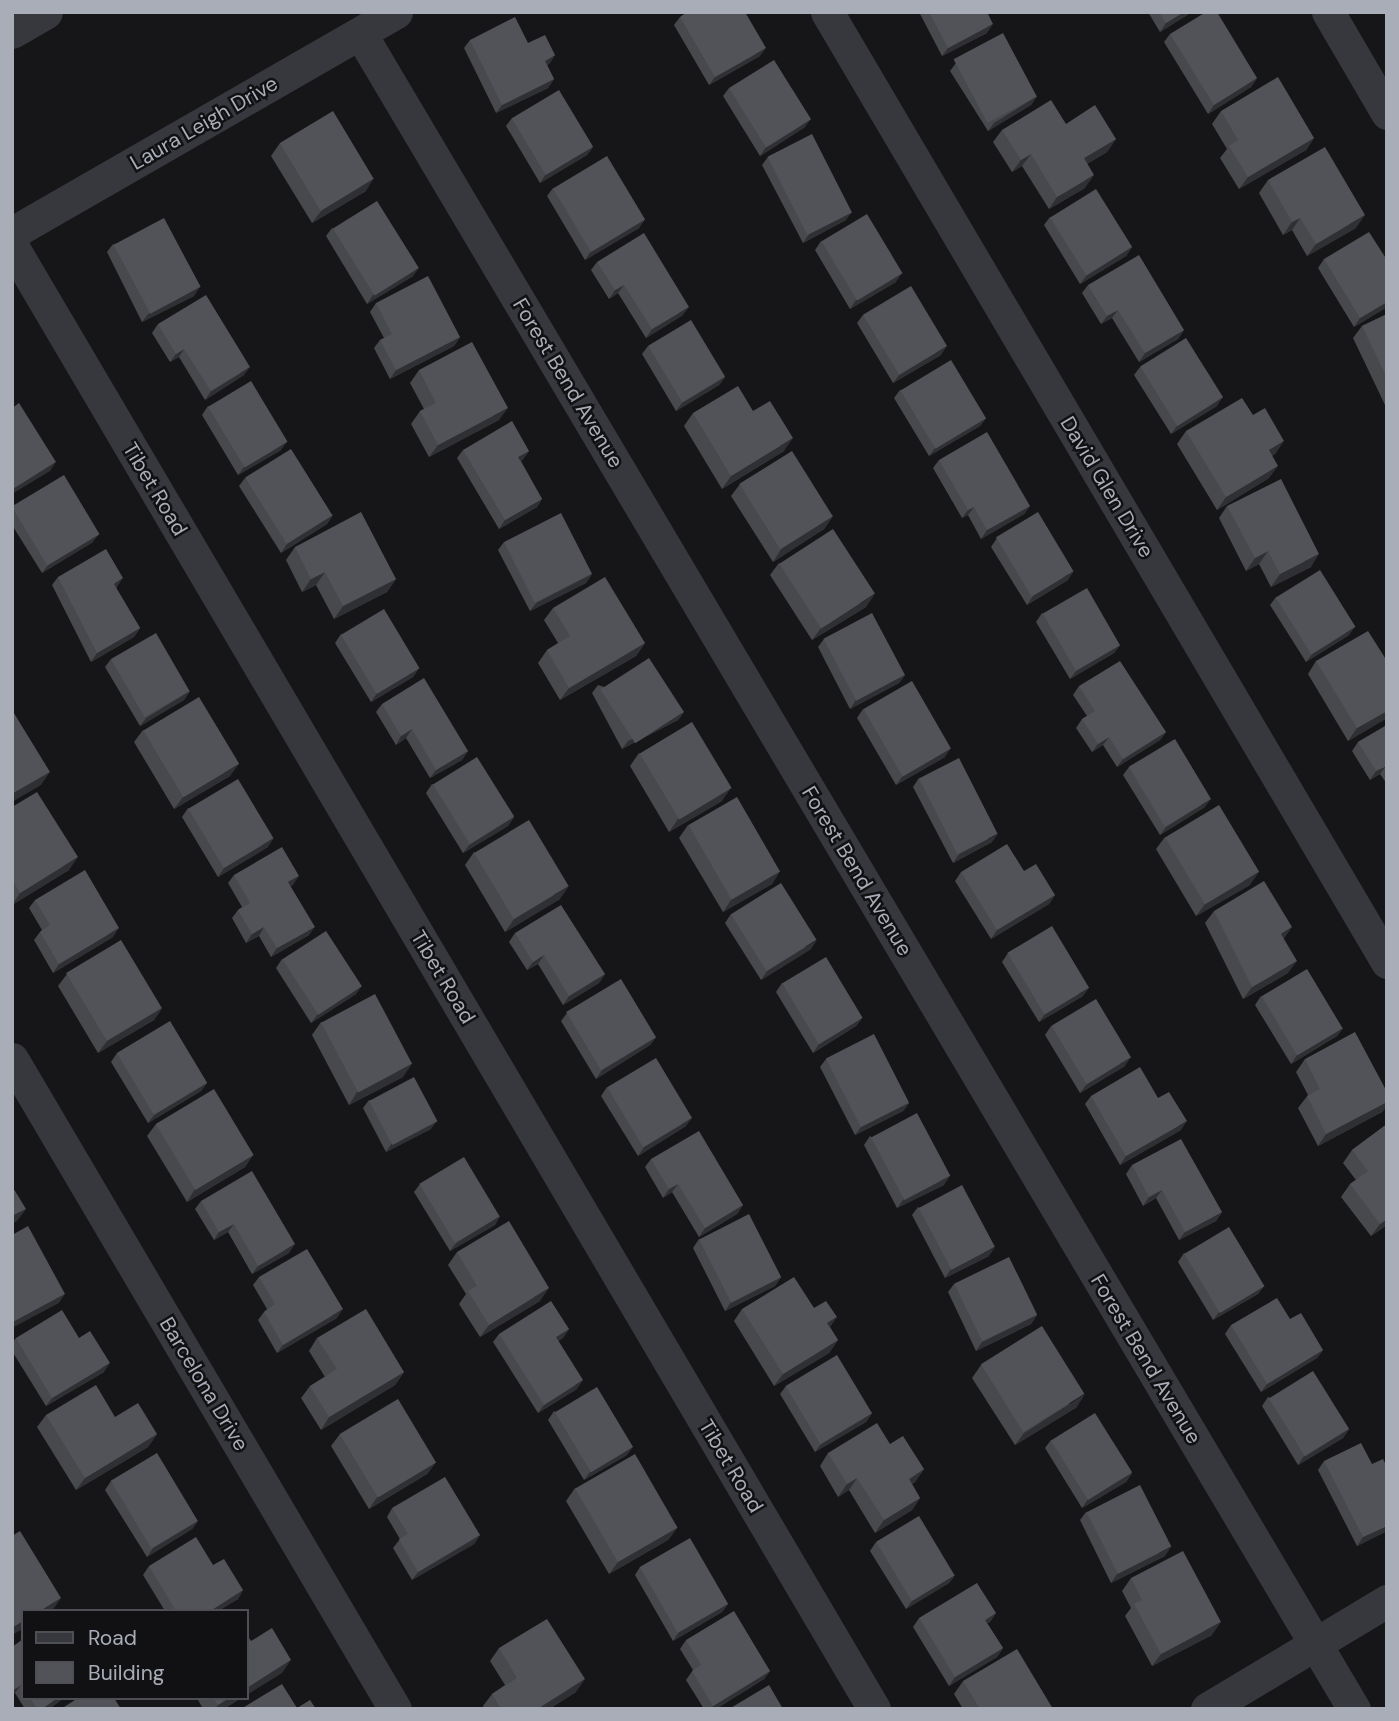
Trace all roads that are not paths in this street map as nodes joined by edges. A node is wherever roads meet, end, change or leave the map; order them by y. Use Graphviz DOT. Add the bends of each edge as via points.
graph roads {
  1 [pos="46,12"];
  2 [pos="396,12"];
  3 [pos="827,12"];
  4 [pos="1328,12"];
  5 [pos="12,32"];
  6 [pos="360,33"];
  7 [pos="1387,113"];
  8 [pos="12,233"];
  9 [pos="12,246"];
  10 [pos="1387,962"];
  11 [pos="12,1059"];
  12 [pos="1387,1601"];
  13 [pos="1316,1644"];
  14 [pos="395,1709"];
  15 [pos="874,1709"];
  16 [pos="1207,1709"];
  17 [pos="1354,1709"];
  1 -- 5 [label="street"];
  2 -- 6 [label="street, Laura Leigh Drive"];
  3 -- 10 [label="street, David Glen Drive"];
  4 -- 7 [label="street"];
  6 -- 8 [label="street, Laura Leigh Drive"];
  6 -- 13 [label="street, Forest Bend Avenue"];
  9 -- 15 [label="street, Tibet Road"];
  11 -- 14 [label="street, Barcelona Drive"];
  12 -- 13 [label="street"];
  13 -- 16 [label="street"];
  13 -- 17 [label="street, Forest Bend Avenue"];
}
